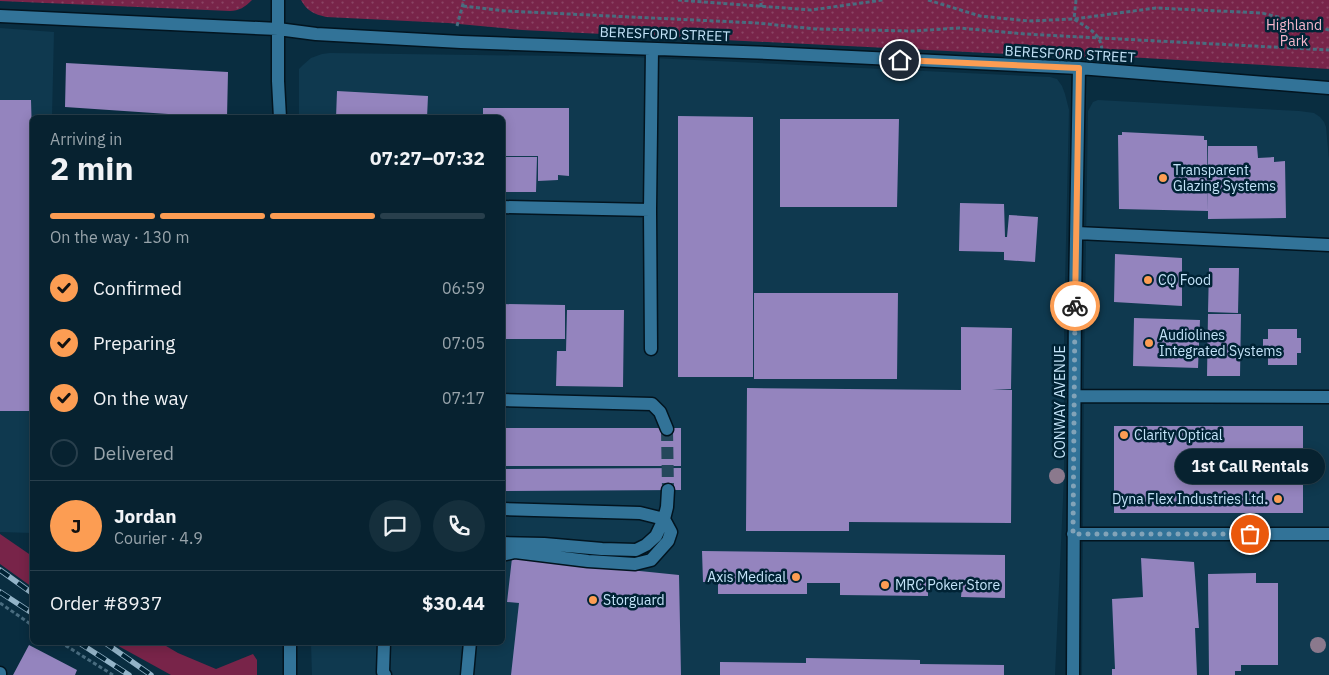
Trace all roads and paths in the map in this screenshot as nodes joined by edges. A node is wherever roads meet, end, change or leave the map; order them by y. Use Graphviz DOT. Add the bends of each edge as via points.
graph roads {
  1 [pos="278,0"];
  2 [pos="464,0"];
  3 [pos="678,0"];
  4 [pos="761,0"];
  5 [pos="883,0"];
  6 [pos="928,0"];
  7 [pos="1076,0"];
  8 [pos="463,6"];
  9 [pos="761,7"];
  10 [pos="0,16"];
  11 [pos="1074,19"];
  12 [pos="278,29"];
  13 [pos="1329,30"];
  14 [pos="1100,38"];
  15 [pos="452,41"];
  16 [pos="652,49"];
  17 [pos="1329,50"];
  18 [pos="1079,68"];
  19 [pos="1102,70"];
  20 [pos="1329,88"];
  21 [pos="280,115"];
  22 [pos="505,207"];
  23 [pos="650,210"];
  24 [pos="1077,233"];
  25 [pos="1329,245"];
  26 [pos="651,349"];
  27 [pos="1075,396"];
  28 [pos="1329,397"];
  29 [pos="505,400"];
  30 [pos="667,429"];
  31 [pos="668,490"];
  32 [pos="505,509"];
  33 [pos="664,519"];
  34 [pos="1073,534"];
  35 [pos="1329,534"];
  36 [pos="505,543"];
  37 [pos="505,554"];
  38 [pos="0,603"];
  39 [pos="30,624"];
  40 [pos="65,645"];
  41 [pos="290,645"];
  42 [pos="384,645"];
  43 [pos="470,645"];
  44 [pos="381,674"];
  45 [pos="113,675"];
  46 [pos="290,675"];
  47 [pos="468,675"];
  48 [pos="1073,675"];
  1 -- 12 [label="street"];
  2 -- 8 [label="path"];
  3 -- 9 [label="path"];
  4 -- 9 [label="path"];
  5 -- 9 [label="path" via="812,10"];
  6 -- 11 [label="path" via="980,16 1028,21"];
  7 -- 11 [label="path"];
  8 -- 14 [label="path" via="816,29 913,31 959,28"];
  8 -- 15 [label="path"];
  10 -- 12 [label="street, BERESFORD STREET"];
  11 -- 13 [label="path" via="1156,8 1262,14"];
  11 -- 14 [label="path"];
  12 -- 15 [label="street, BERESFORD STREET"];
  12 -- 21 [label="street"];
  14 -- 17 [label="path"];
  14 -- 19 [label="path"];
  15 -- 16 [label="street, BERESFORD STREET"];
  16 -- 18 [label="street, BERESFORD STREET"];
  16 -- 23 [label="street"];
  18 -- 19 [label="street, BERESFORD STREET"];
  18 -- 24 [label="street, CONWAY AVENUE"];
  19 -- 20 [label="street, BERESFORD STREET"];
  22 -- 23 [label="street"];
  23 -- 26 [label="street"];
  24 -- 25 [label="street"];
  24 -- 27 [label="street, CONWAY AVENUE"];
  27 -- 28 [label="street"];
  27 -- 34 [label="street, CONWAY AVENUE"];
  29 -- 30 [label="street" via="652,404 660,412"];
  31 -- 33 [label="street"];
  32 -- 33 [label="street" via="640,513"];
  33 -- 36 [label="street" via="656,536 636,550"];
  33 -- 37 [label="street" via="671,532 668,541 651,560 635,564"];
  34 -- 35 [label="street"];
  34 -- 48 [label="street, CONWAY AVENUE"];
  38 -- 39 [label="path"];
  40 -- 45 [label="path"];
  41 -- 46 [label="street"];
  42 -- 44 [label="street"];
  43 -- 47 [label="street"];
}
